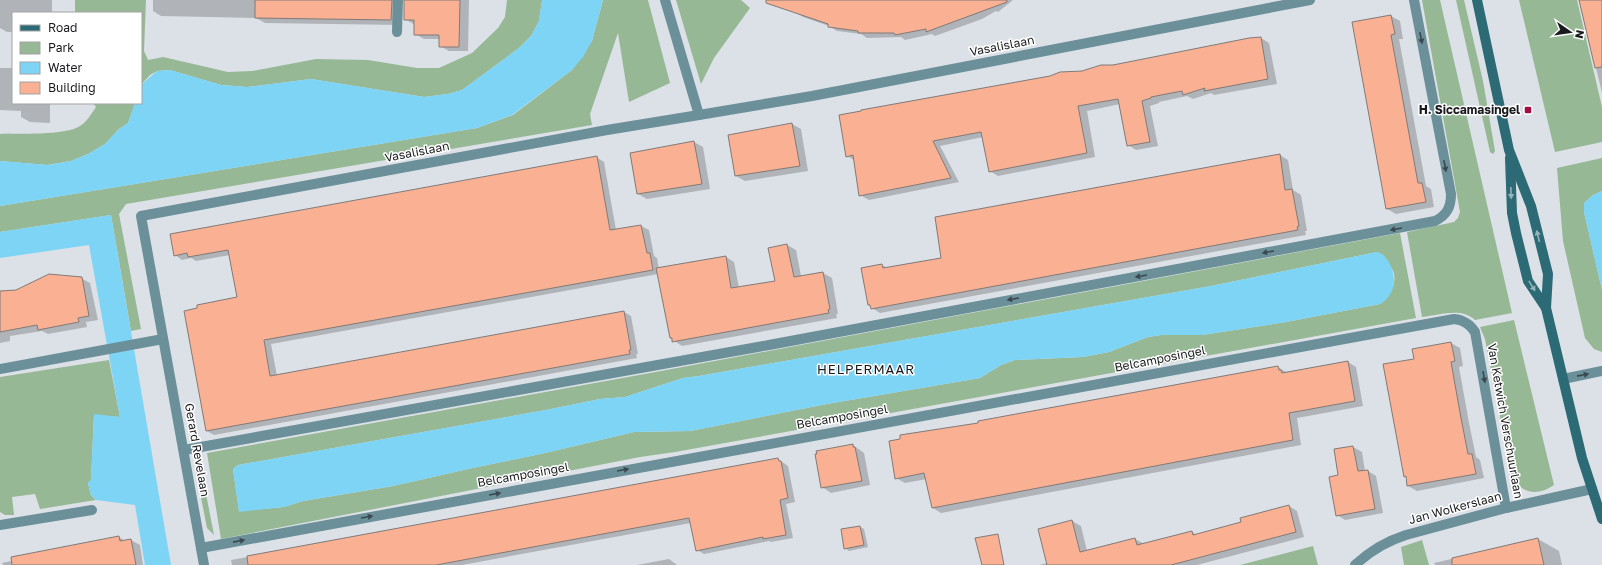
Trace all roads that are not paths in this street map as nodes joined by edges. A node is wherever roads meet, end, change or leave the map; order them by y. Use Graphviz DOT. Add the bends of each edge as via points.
graph roads {
  1 [pos="398,0"];
  2 [pos="665,0"];
  3 [pos="1310,0"];
  4 [pos="1414,0"];
  5 [pos="1477,0"];
  6 [pos="397,32"];
  7 [pos="699,115"];
  8 [pos="1509,150"];
  9 [pos="140,216"];
  10 [pos="1546,308"];
  11 [pos="163,339"];
  12 [pos="1477,339"];
  13 [pos="0,369"];
  14 [pos="1602,371"];
  15 [pos="1563,379"];
  16 [pos="184,450"];
  17 [pos="1592,489"];
  18 [pos="1506,508"];
  19 [pos="92,510"];
  20 [pos="1602,519"];
  21 [pos="0,525"];
  22 [pos="201,548"];
  23 [pos="204,565"];
  24 [pos="1355,565"];
  1 -- 6 [label="street"];
  2 -- 7 [label="street"];
  3 -- 7 [label="street, Vasalislaan" via="812,96"];
  4 -- 16 [label="street, one-way" via="1451,194 1448,210 1435,221 769,345"];
  5 -- 8 [label="main road"];
  7 -- 9 [label="street, Vasalislaan" via="599,131"];
  10 -- 8 [label="main road, one-way" via="1548,274 1531,206"];
  8 -- 10 [label="main road, one-way" via="1512,213 1528,281"];
  9 -- 11 [label="street, Gerard Revelaan"];
  10 -- 15 [label="main road"];
  11 -- 13 [label="street"];
  11 -- 16 [label="street, Gerard Revelaan"];
  12 -- 18 [label="street, Van Ketwich Verschuurlaan, one-way"];
  22 -- 12 [label="street, Belcamposingel, one-way" via="1454,318 1472,326"];
  15 -- 14 [label="street, one-way"];
  15 -- 17 [label="main road"];
  16 -- 22 [label="street, Gerard Revelaan"];
  17 -- 18 [label="street, Jan Wolkerslaan"];
  17 -- 20 [label="main road"];
  18 -- 24 [label="street, Jan Wolkerslaan" via="1393,539"];
  19 -- 21 [label="street"];
  22 -- 23 [label="street, Gerard Revelaan"];
}
